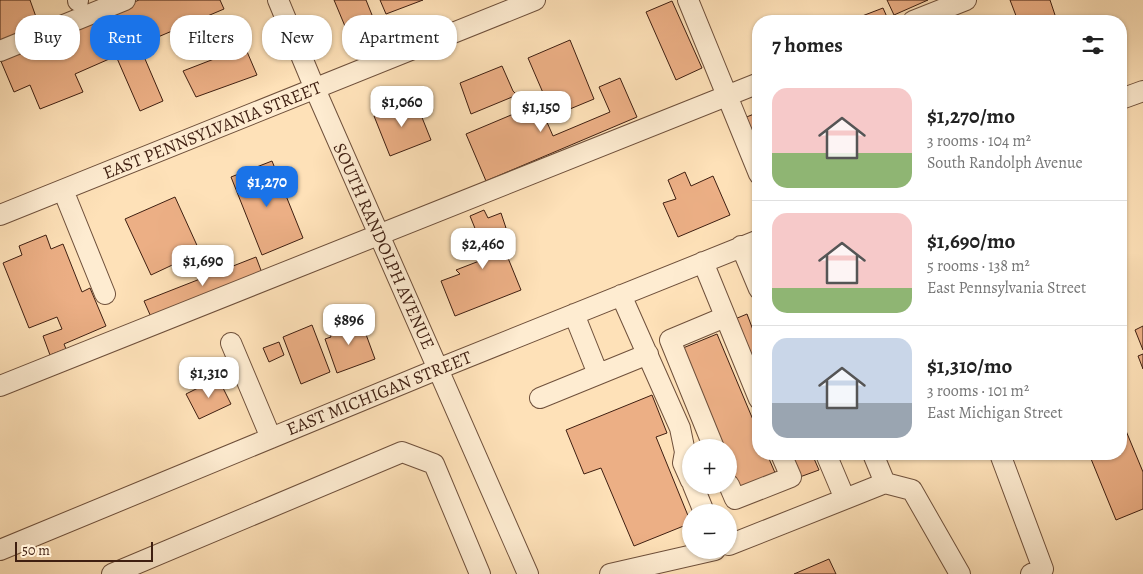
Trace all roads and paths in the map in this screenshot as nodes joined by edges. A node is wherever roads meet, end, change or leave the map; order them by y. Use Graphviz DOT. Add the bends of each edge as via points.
graph roads {
  1 [pos="125,0"];
  2 [pos="278,0"];
  3 [pos="535,0"];
  4 [pos="688,0"];
  5 [pos="966,0"];
  6 [pos="928,15"];
  7 [pos="0,51"];
  8 [pos="752,86"];
  9 [pos="315,89"];
  10 [pos="1143,91"];
  11 [pos="727,95"];
  12 [pos="1127,97"];
  13 [pos="752,157"];
  14 [pos="63,190"];
  15 [pos="0,215"];
  16 [pos="379,234"];
  17 [pos="750,243"];
  18 [pos="703,262"];
  19 [pos="105,294"];
  20 [pos="622,295"];
  21 [pos="574,314"];
  22 [pos="725,317"];
  23 [pos="231,343"];
  24 [pos="648,354"];
  25 [pos="438,369"];
  26 [pos="598,374"];
  27 [pos="752,382"];
  28 [pos="0,386"];
  29 [pos="540,398"];
  30 [pos="271,438"];
  31 [pos="682,439"];
  32 [pos="710,439"];
  33 [pos="784,460"];
  34 [pos="829,460"];
  35 [pos="875,460"];
  36 [pos="1002,460"];
  37 [pos="884,483"];
  38 [pos="733,494"];
  39 [pos="845,499"];
  40 [pos="737,542"];
  41 [pos="0,550"];
  42 [pos="682,558"];
  43 [pos="112,574"];
  44 [pos="480,574"];
  45 [pos="528,574"];
  46 [pos="610,574"];
  47 [pos="960,574"];
  48 [pos="1031,574"];
  1 -- 7 [label="street"];
  2 -- 9 [label="street, SOUTH RANDOLPH AVENUE"];
  3 -- 9 [label="street, EAST PENNSYLVANIA STREET"];
  4 -- 11 [label="street"];
  5 -- 6 [label="street"];
  8 -- 11 [label="street"];
  9 -- 14 [label="street, EAST PENNSYLVANIA STREET"];
  9 -- 16 [label="street, SOUTH RANDOLPH AVENUE"];
  10 -- 12 [label="street"];
  11 -- 13 [label="street"];
  11 -- 16 [label="street"];
  14 -- 15 [label="street, EAST PENNSYLVANIA STREET"];
  14 -- 19 [label="street"];
  16 -- 25 [label="street, SOUTH RANDOLPH AVENUE"];
  16 -- 28 [label="street"];
  17 -- 18 [label="street, EAST MICHIGAN STREET"];
  18 -- 20 [label="street, EAST MICHIGAN STREET"];
  18 -- 22 [label="street"];
  20 -- 21 [label="street, EAST MICHIGAN STREET"];
  20 -- 24 [label="street"];
  21 -- 25 [label="street, EAST MICHIGAN STREET"];
  21 -- 26 [label="street"];
  22 -- 27 [label="street"];
  22 -- 32 [label="street" via="670,340"];
  23 -- 30 [label="street"];
  24 -- 26 [label="street"];
  24 -- 31 [label="street"];
  25 -- 30 [label="street, EAST MICHIGAN STREET"];
  25 -- 45 [label="street, SOUTH RANDOLPH AVENUE"];
  26 -- 29 [label="street"];
  30 -- 41 [label="street, EAST MICHIGAN STREET"];
  33 -- 38 [label="street" via="791,477 735,499"];
  34 -- 39 [label="street"];
  35 -- 37 [label="street"];
  36 -- 48 [label="street" via="1043,570"];
  37 -- 39 [label="street"];
  37 -- 47 [label="street" via="912,490"];
  39 -- 40 [label="street"];
  42 -- 46 [label="street"];
  43 -- 44 [label="street" via="402,452 434,464"];
}
